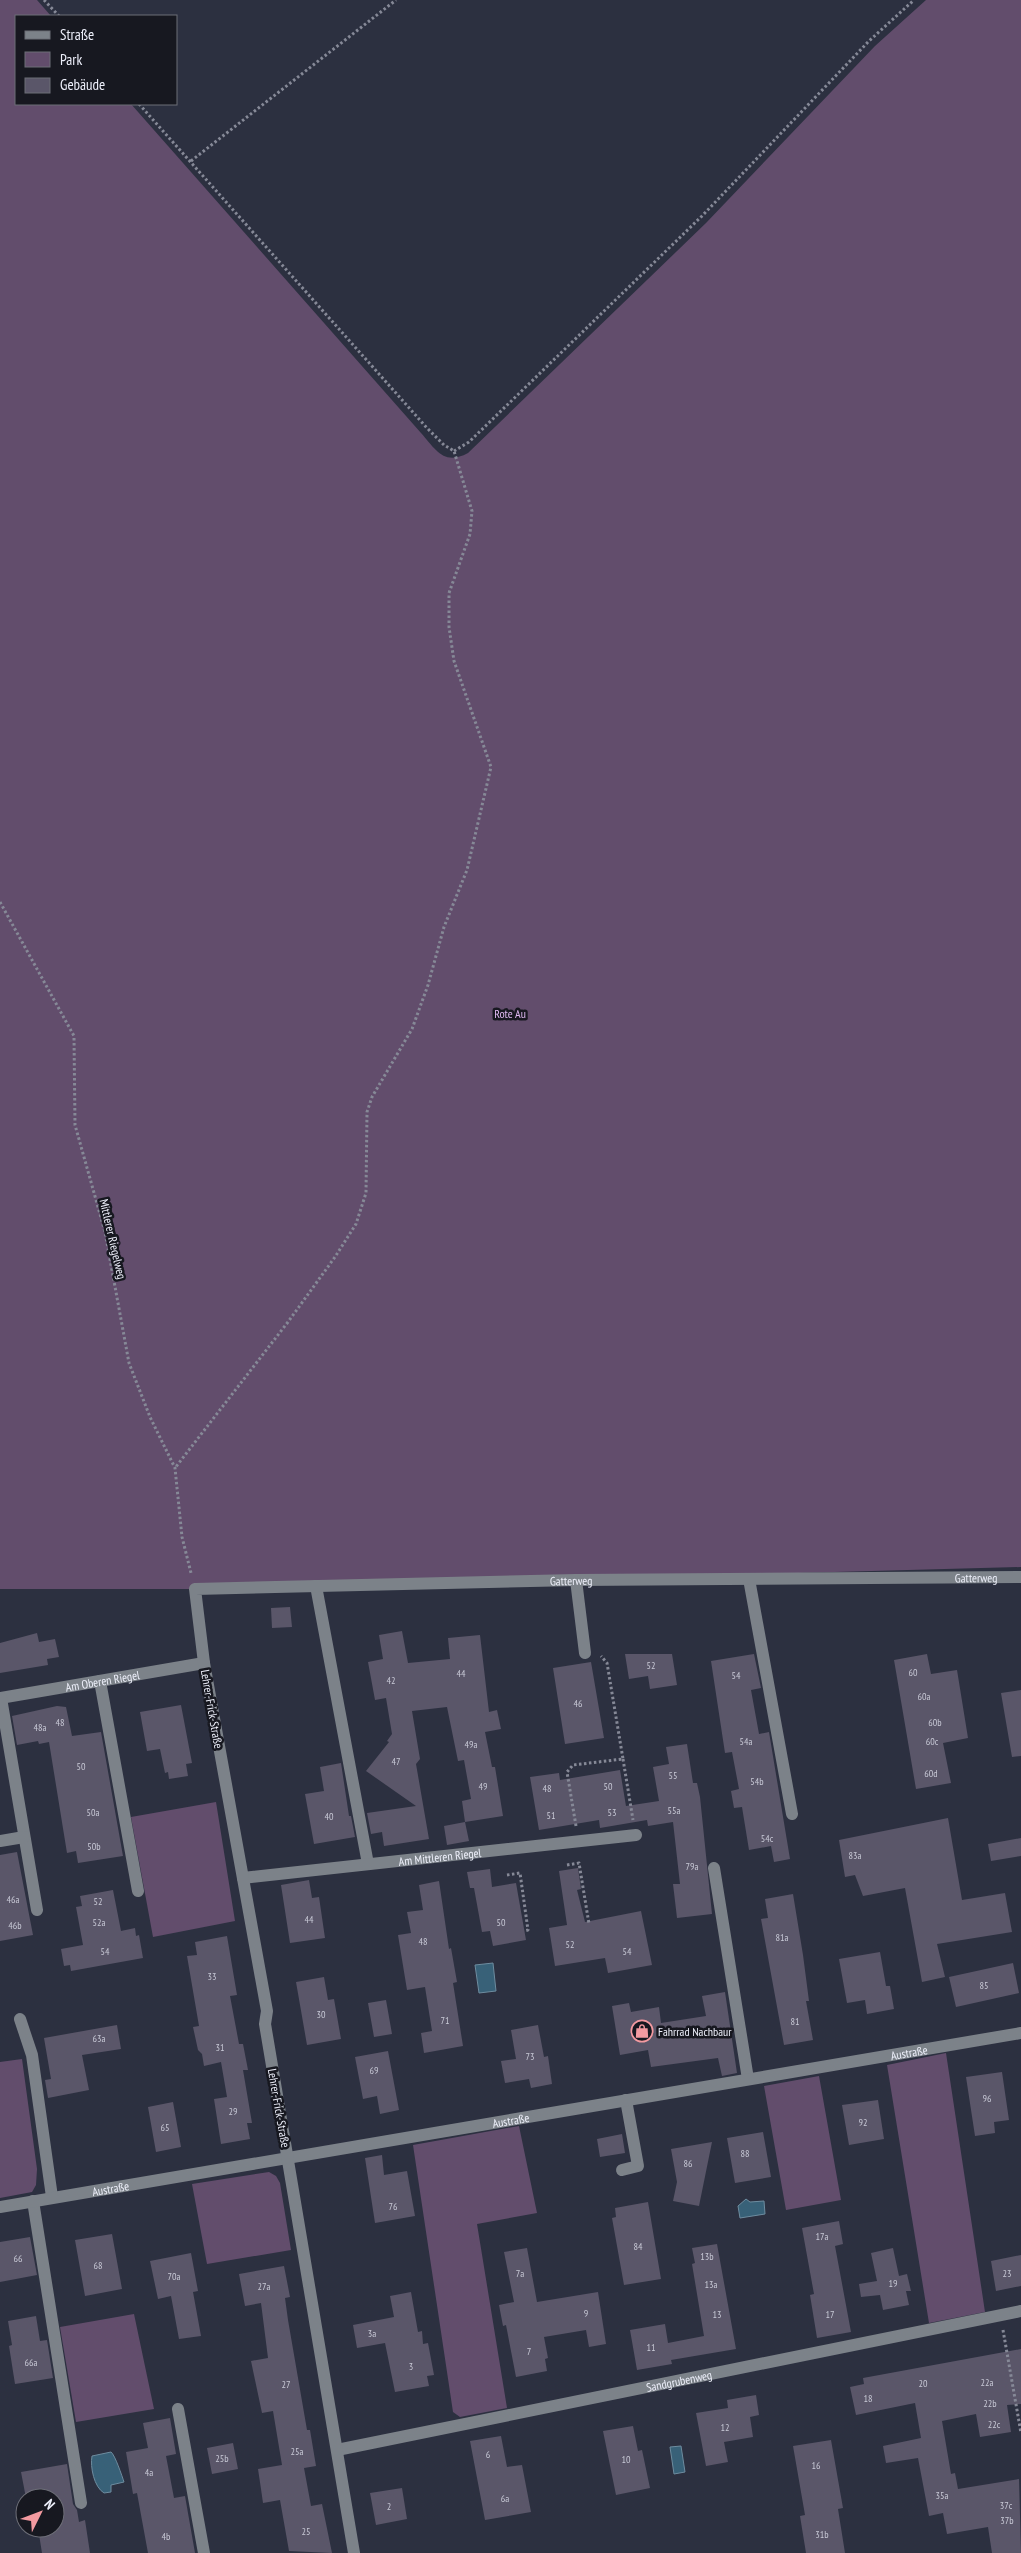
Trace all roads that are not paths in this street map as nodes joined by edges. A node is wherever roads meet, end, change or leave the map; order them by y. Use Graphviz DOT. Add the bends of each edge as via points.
graph roads {
  1 [pos="1021,1577"];
  2 [pos="749,1579"];
  3 [pos="576,1580"];
  4 [pos="316,1586"];
  5 [pos="585,1653"];
  6 [pos="204,1663"];
  7 [pos="100,1681"];
  8 [pos="0,1698"];
  9 [pos="792,1814"];
  10 [pos="636,1835"];
  11 [pos="24,1837"];
  12 [pos="0,1841"];
  13 [pos="368,1864"];
  14 [pos="714,1868"];
  15 [pos="243,1878"];
  16 [pos="138,1891"];
  17 [pos="37,1910"];
  18 [pos="20,2019"];
  19 [pos="1021,2032"];
  20 [pos="748,2079"];
  21 [pos="626,2100"];
  22 [pos="288,2158"];
  23 [pos="622,2170"];
  24 [pos="52,2198"];
  25 [pos="33,2201"];
  26 [pos="0,2207"];
  27 [pos="1021,2310"];
  28 [pos="178,2409"];
  29 [pos="337,2450"];
  30 [pos="81,2503"];
  31 [pos="204,2553"];
  32 [pos="354,2553"];
  1 -- 2 [label="street, Gatterweg"];
  2 -- 3 [label="street, Gatterweg"];
  2 -- 9 [label="street"];
  3 -- 4 [label="street, Gatterweg"];
  3 -- 5 [label="street"];
  4 -- 6 [label="street, Gatterweg" via="195,1589"];
  4 -- 13 [label="street"];
  6 -- 7 [label="street, Am Oberen Riegel"];
  6 -- 15 [label="street, Lehrer-Frick-Straße"];
  7 -- 8 [label="street, Am Oberen Riegel"];
  7 -- 16 [label="street"];
  8 -- 11 [label="street"];
  10 -- 13 [label="street, Am Mittleren Riegel"];
  11 -- 12 [label="street"];
  11 -- 17 [label="street"];
  13 -- 15 [label="street, Am Mittleren Riegel"];
  14 -- 20 [label="street"];
  15 -- 22 [label="street, Lehrer-Frick-Straße" via="267,2011 265,2024"];
  18 -- 24 [label="street" via="32,2055"];
  19 -- 20 [label="street, Austraße"];
  20 -- 21 [label="street, Austraße"];
  21 -- 22 [label="street, Austraße"];
  21 -- 23 [label="street" via="638,2166"];
  22 -- 24 [label="street, Austraße"];
  22 -- 29 [label="street, Lehrer-Frick-Straße"];
  24 -- 25 [label="street, Austraße"];
  25 -- 26 [label="street, Austraße"];
  25 -- 30 [label="street"];
  27 -- 29 [label="street, Sandgrubenweg"];
  28 -- 31 [label="street"];
  29 -- 32 [label="street, Lehrer-Frick-Straße"];
}
